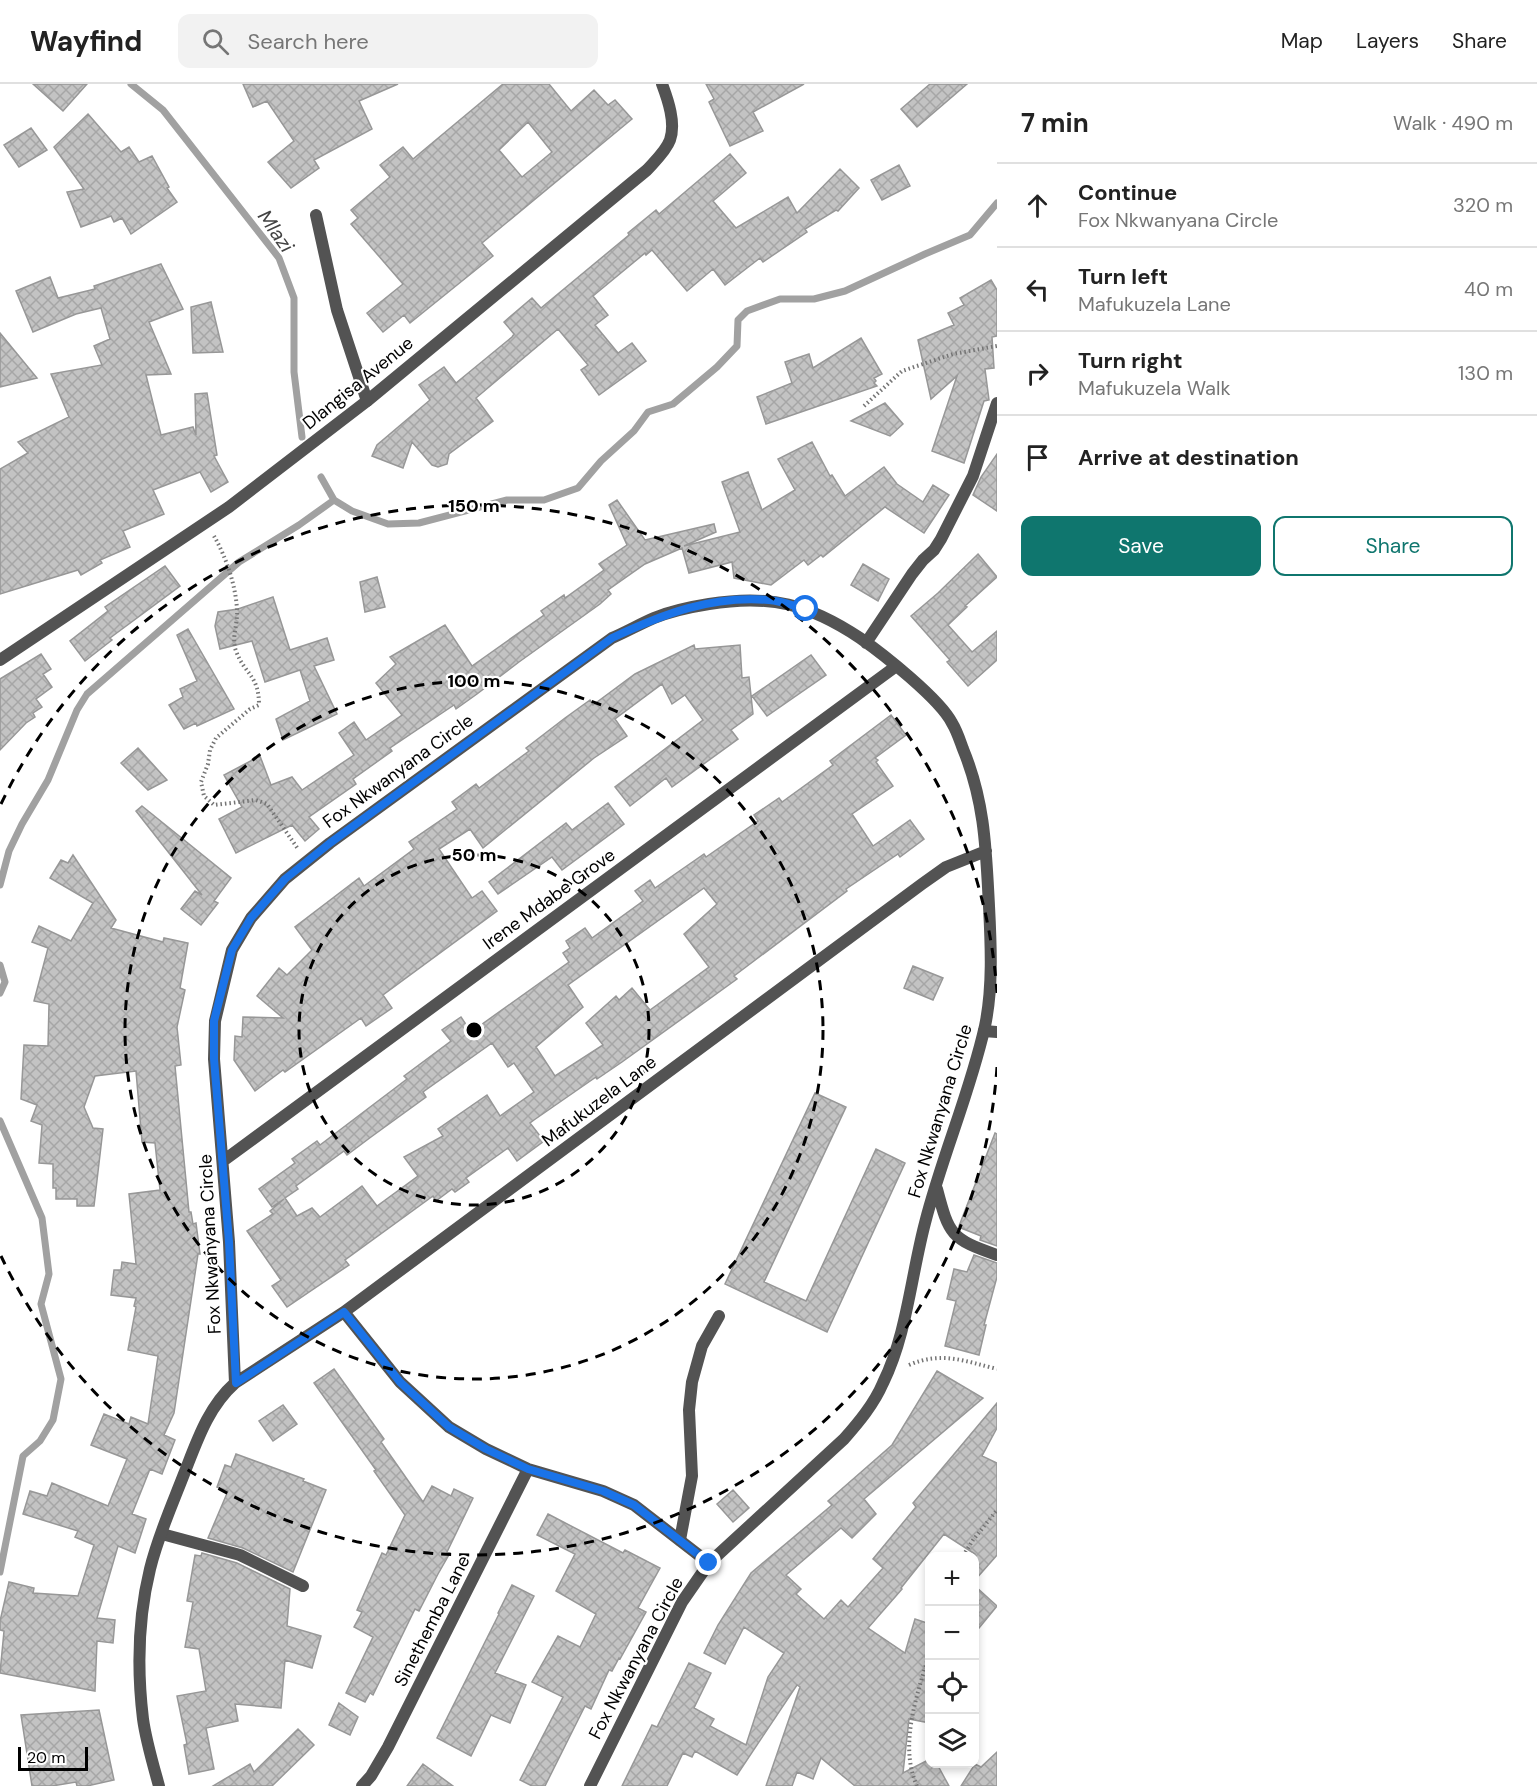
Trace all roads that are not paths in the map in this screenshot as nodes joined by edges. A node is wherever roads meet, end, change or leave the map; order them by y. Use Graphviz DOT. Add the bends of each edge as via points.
graph roads {
  1 [pos="662,84"];
  2 [pos="316,215"];
  3 [pos="367,400"];
  4 [pos="997,404"];
  5 [pos="866,643"];
  6 [pos="0,660"];
  7 [pos="895,667"];
  8 [pos="986,850"];
  9 [pos="993,927"];
  10 [pos="984,1031"];
  11 [pos="997,1032"];
  12 [pos="223,1161"];
  13 [pos="936,1187"];
  14 [pos="997,1255"];
  15 [pos="344,1312"];
  16 [pos="719,1316"];
  17 [pos="236,1383"];
  18 [pos="528,1469"];
  19 [pos="162,1534"];
  20 [pos="680,1540"];
  21 [pos="709,1563"];
  22 [pos="303,1586"];
  23 [pos="159,1786"];
  24 [pos="362,1786"];
  25 [pos="590,1786"];
  1 -- 3 [label="street, Dlangisa Avenue" via="671,122 670,139 647,170"];
  2 -- 3 [label="street" via="337,310"];
  3 -- 6 [label="street, Dlangisa Avenue" via="229,507"];
  4 -- 5 [label="street" via="973,476 941,539 912,574"];
  5 -- 7 [label="street, Fox Nkwanyana Circle"];
  5 -- 12 [label="street, Fox Nkwanyana Circle" via="806,609 771,600 737,599 655,618 612,638 285,879 251,918 232,950 214,1021"];
  7 -- 8 [label="street, Fox Nkwanyana Circle" via="934,699 952,722 974,776"];
  7 -- 12 [label="street, Irene Mdabe Grove"];
  8 -- 9 [label="street, Fox Nkwanyana Circle"];
  8 -- 15 [label="street, Mafukuzela Lane" via="946,867 922,884"];
  9 -- 10 [label="street, Fox Nkwanyana Circle"];
  10 -- 11 [label="street"];
  10 -- 13 [label="street, Fox Nkwanyana Circle"];
  12 -- 17 [label="street, Fox Nkwanyana Circle"];
  13 -- 14 [label="street" via="946,1222 959,1240"];
  13 -- 21 [label="street, Fox Nkwanyana Circle" via="894,1356 863,1418"];
  15 -- 17 [label="street, Mafukuzela Lane"];
  15 -- 18 [label="street" via="400,1382 449,1427"];
  16 -- 20 [label="street" via="702,1346 692,1382 692,1476"];
  17 -- 19 [label="street" via="216,1403 200,1432"];
  18 -- 20 [label="street" via="603,1491 634,1505"];
  18 -- 24 [label="street, Sinethemba Lane" via="388,1747"];
  19 -- 22 [label="street" via="240,1555"];
  19 -- 23 [label="street" via="143,1606 139,1677 144,1721"];
  20 -- 21 [label="street"];
  21 -- 25 [label="street, Fox Nkwanyana Circle" via="682,1602"];
}
